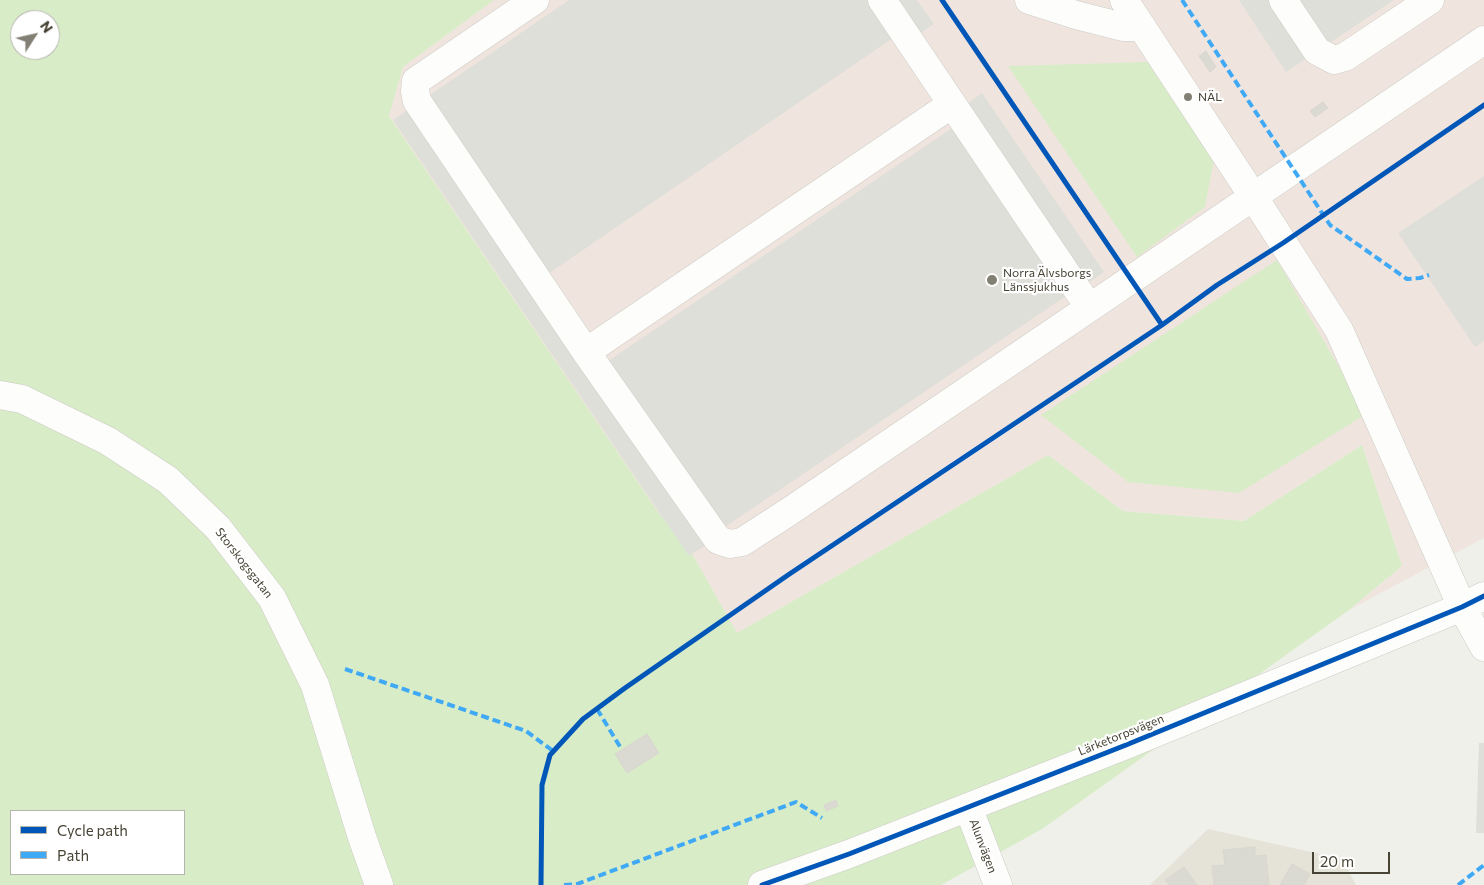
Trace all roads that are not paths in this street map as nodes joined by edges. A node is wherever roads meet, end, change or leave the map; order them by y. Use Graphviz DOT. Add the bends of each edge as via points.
graph roads {
  1 [pos="535,0"];
  2 [pos="882,0"];
  3 [pos="1029,0"];
  4 [pos="1124,0"];
  5 [pos="1283,0"];
  6 [pos="1430,0"];
  7 [pos="1142,27"];
  8 [pos="1484,40"];
  9 [pos="952,104"];
  10 [pos="1253,196"];
  11 [pos="1089,307"];
  12 [pos="586,352"];
  13 [pos="0,395"];
  14 [pos="1473,602"];
  15 [pos="1484,647"];
  16 [pos="968,807"];
  17 [pos="362,837"];
  18 [pos="365,885"];
  19 [pos="379,885"];
  20 [pos="762,885"];
  21 [pos="998,885"];
  1 -- 12 [label="street" via="416,81 415,91 417,101"];
  2 -- 9 [label="street"];
  3 -- 7 [label="street" via="1123,27"];
  4 -- 7 [label="street"];
  5 -- 6 [label="street" via="1317,51 1334,60 1345,58"];
  7 -- 10 [label="street"];
  8 -- 10 [label="street"];
  9 -- 11 [label="street"];
  9 -- 12 [label="street"];
  10 -- 11 [label="street"];
  10 -- 14 [label="street" via="1339,330"];
  11 -- 12 [label="street" via="787,513 742,542 730,544 718,540"];
  13 -- 17 [label="street, Storskogsgatan" via="22,400 108,441 168,480 218,528 272,598 314,685"];
  14 -- 15 [label="street"];
  14 -- 16 [label="street, Lärketorpsvägen"];
  16 -- 20 [label="street, Lärketorpsvägen"];
  16 -- 21 [label="street, Alunvägen"];
  17 -- 18 [label="street"];
  17 -- 19 [label="street"];
}
